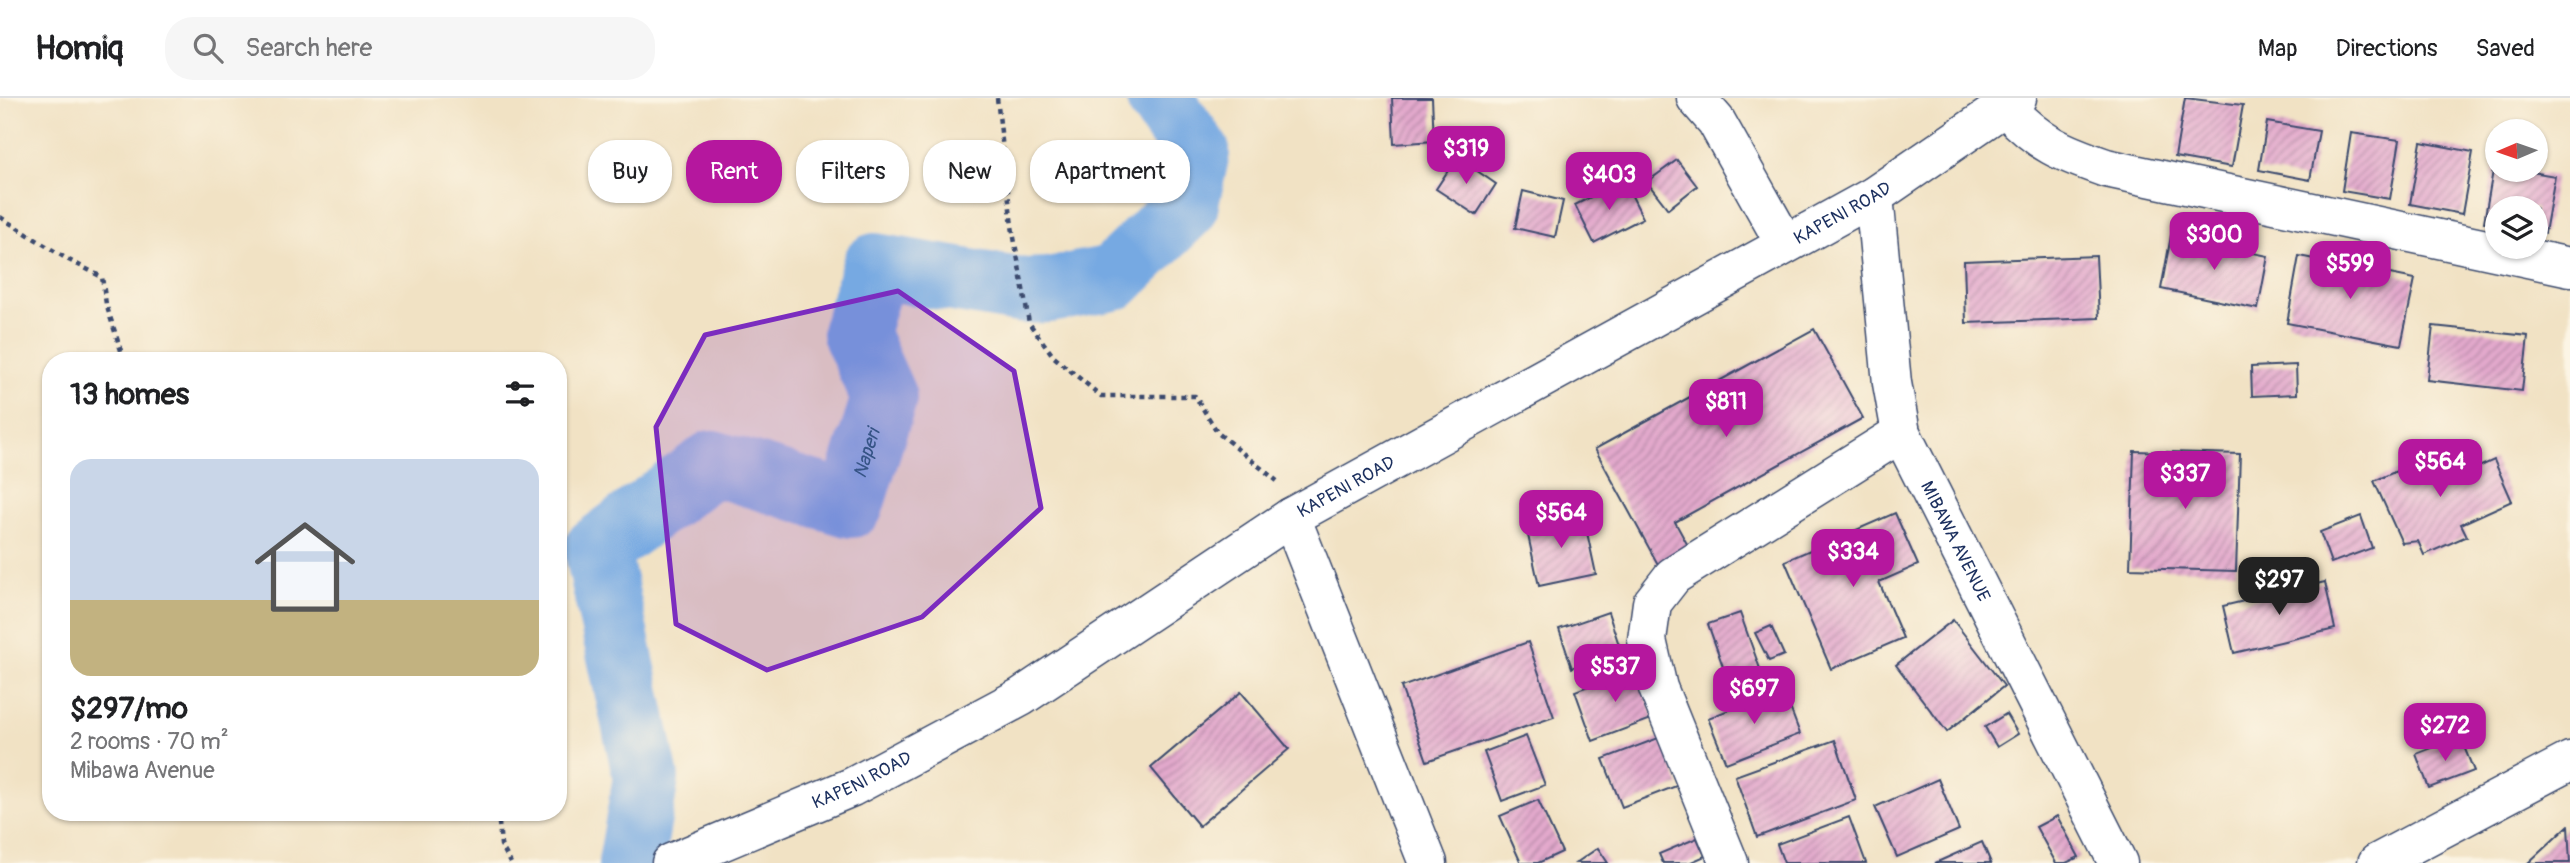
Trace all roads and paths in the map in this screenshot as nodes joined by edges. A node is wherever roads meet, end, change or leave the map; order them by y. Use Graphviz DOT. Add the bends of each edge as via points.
graph roads {
  1 [pos="997,98"];
  2 [pos="1696,98"];
  3 [pos="2012,103"];
  4 [pos="1874,195"];
  5 [pos="0,217"];
  6 [pos="1785,244"];
  7 [pos="2570,267"];
  8 [pos="121,352"];
  9 [pos="1901,433"];
  10 [pos="1291,517"];
  11 [pos="2570,761"];
  12 [pos="499,821"];
  13 [pos="682,858"];
  14 [pos="511,863"];
  15 [pos="1428,863"];
  16 [pos="1729,863"];
  17 [pos="2118,863"];
  18 [pos="2377,863"];
  1 -- 10 [label="path" via="1029,323 1054,357 1101,396 1195,396 1218,433 1276,479"];
  2 -- 6 [label="street" via="1716,121"];
  3 -- 4 [label="street, KAPENI ROAD"];
  3 -- 7 [label="street" via="2032,135 2061,152 2106,168"];
  4 -- 6 [label="street, KAPENI ROAD"];
  4 -- 9 [label="street, MIBAWA AVENUE"];
  5 -- 8 [label="path" via="102,277"];
  6 -- 10 [label="street, KAPENI ROAD"];
  9 -- 16 [label="street" via="1672,576 1652,603 1647,640 1658,688"];
  9 -- 17 [label="street, MIBAWA AVENUE"];
  10 -- 13 [label="street, KAPENI ROAD" via="1021,697 852,787"];
  10 -- 15 [label="street"];
  11 -- 18 [label="street"];
  12 -- 14 [label="path" via="501,845"];
}
